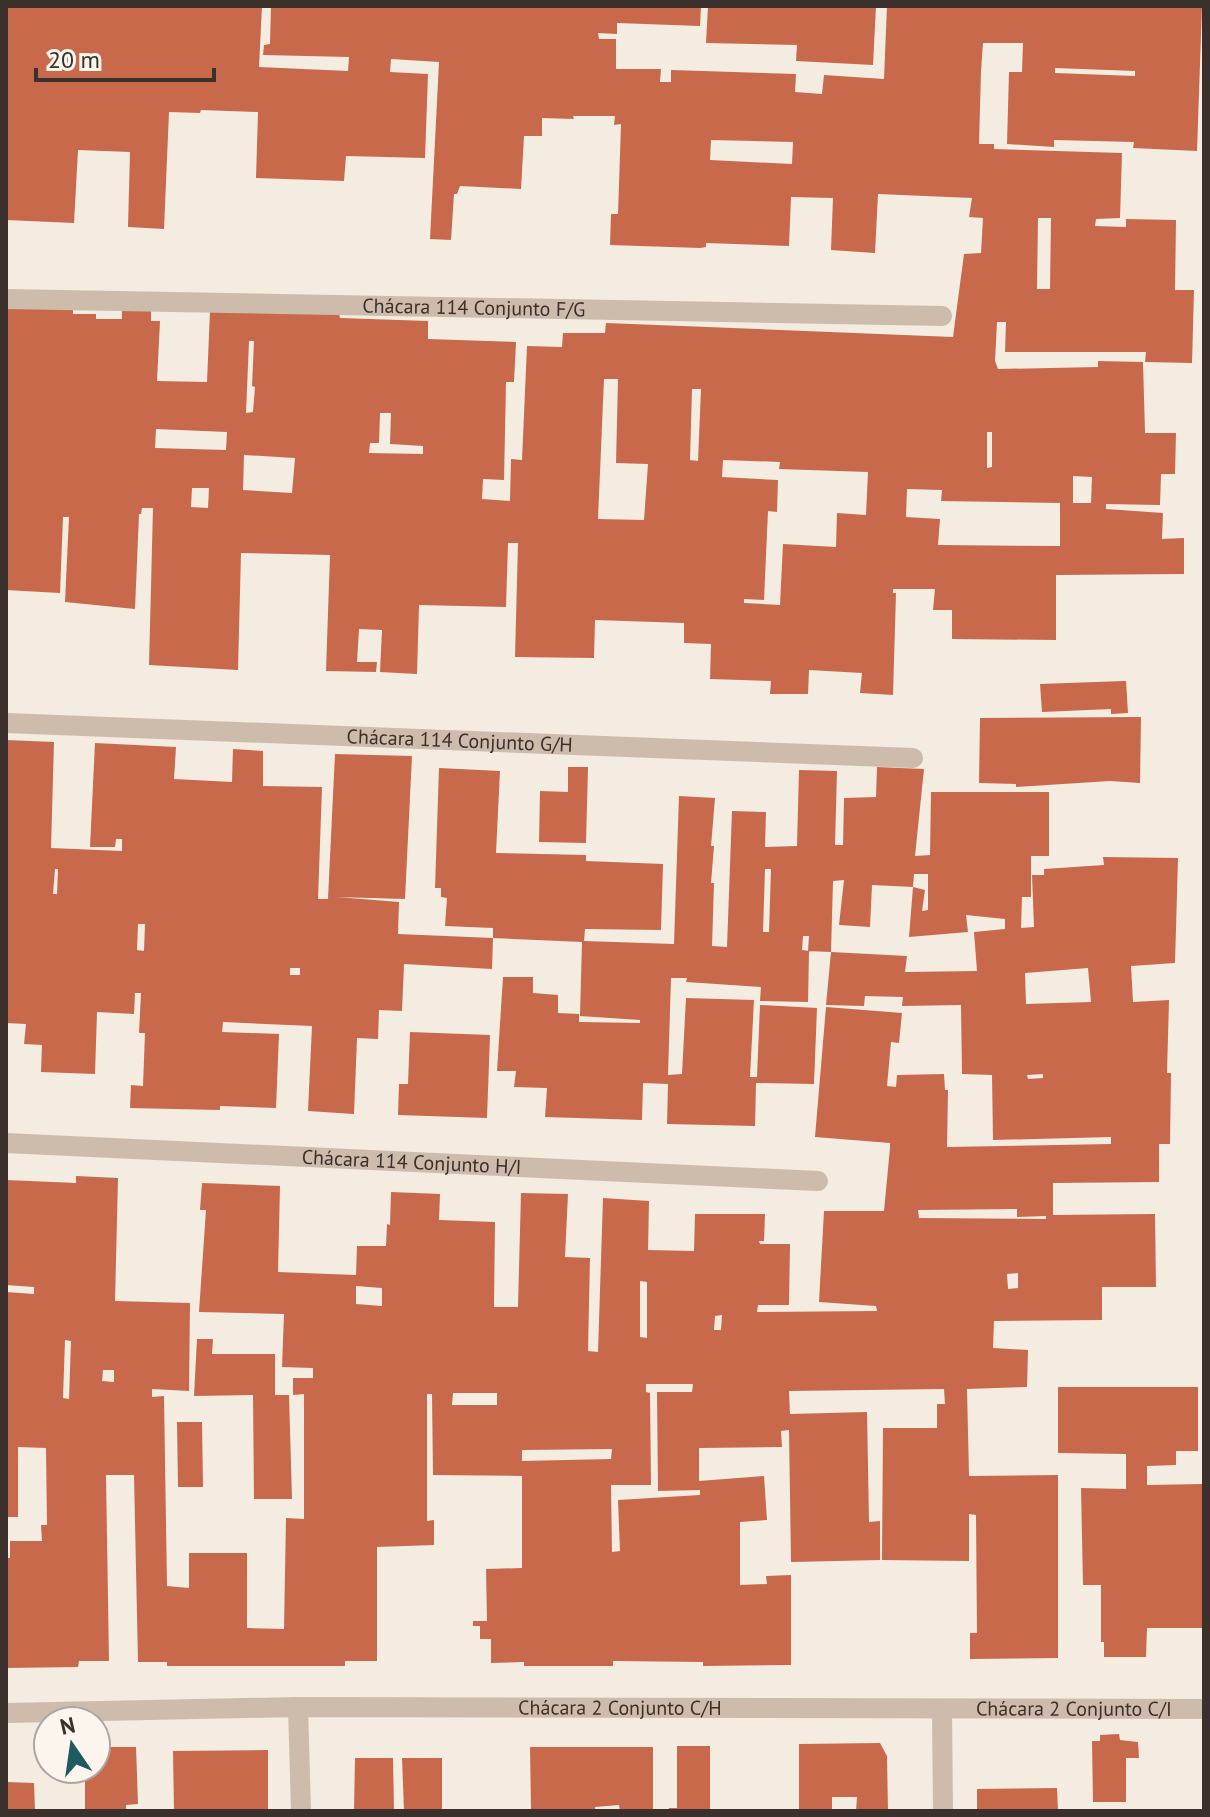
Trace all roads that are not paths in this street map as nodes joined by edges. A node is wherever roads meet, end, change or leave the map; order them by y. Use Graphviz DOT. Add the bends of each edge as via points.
graph roads {
  1 [pos="6,299"];
  2 [pos="942,316"];
  3 [pos="6,723"];
  4 [pos="913,758"];
  5 [pos="6,1143"];
  6 [pos="818,1181"];
  7 [pos="298,1707"];
  8 [pos="942,1709"];
  9 [pos="1204,1709"];
  10 [pos="6,1713"];
  11 [pos="301,1811"];
  12 [pos="943,1811"];
  1 -- 2 [label="street, Chácara 114 Conjunto F/G"];
  3 -- 4 [label="street, Chácara 114 Conjunto G/H"];
  5 -- 6 [label="street, Chácara 114 Conjunto H/I"];
  7 -- 8 [label="street, Chácara 2 Conjunto C/H"];
  7 -- 10 [label="street, Chácara 2 Conjunto C/H"];
  7 -- 11 [label="street"];
  8 -- 9 [label="street, Chácara 2 Conjunto C/I"];
  8 -- 12 [label="street"];
}
